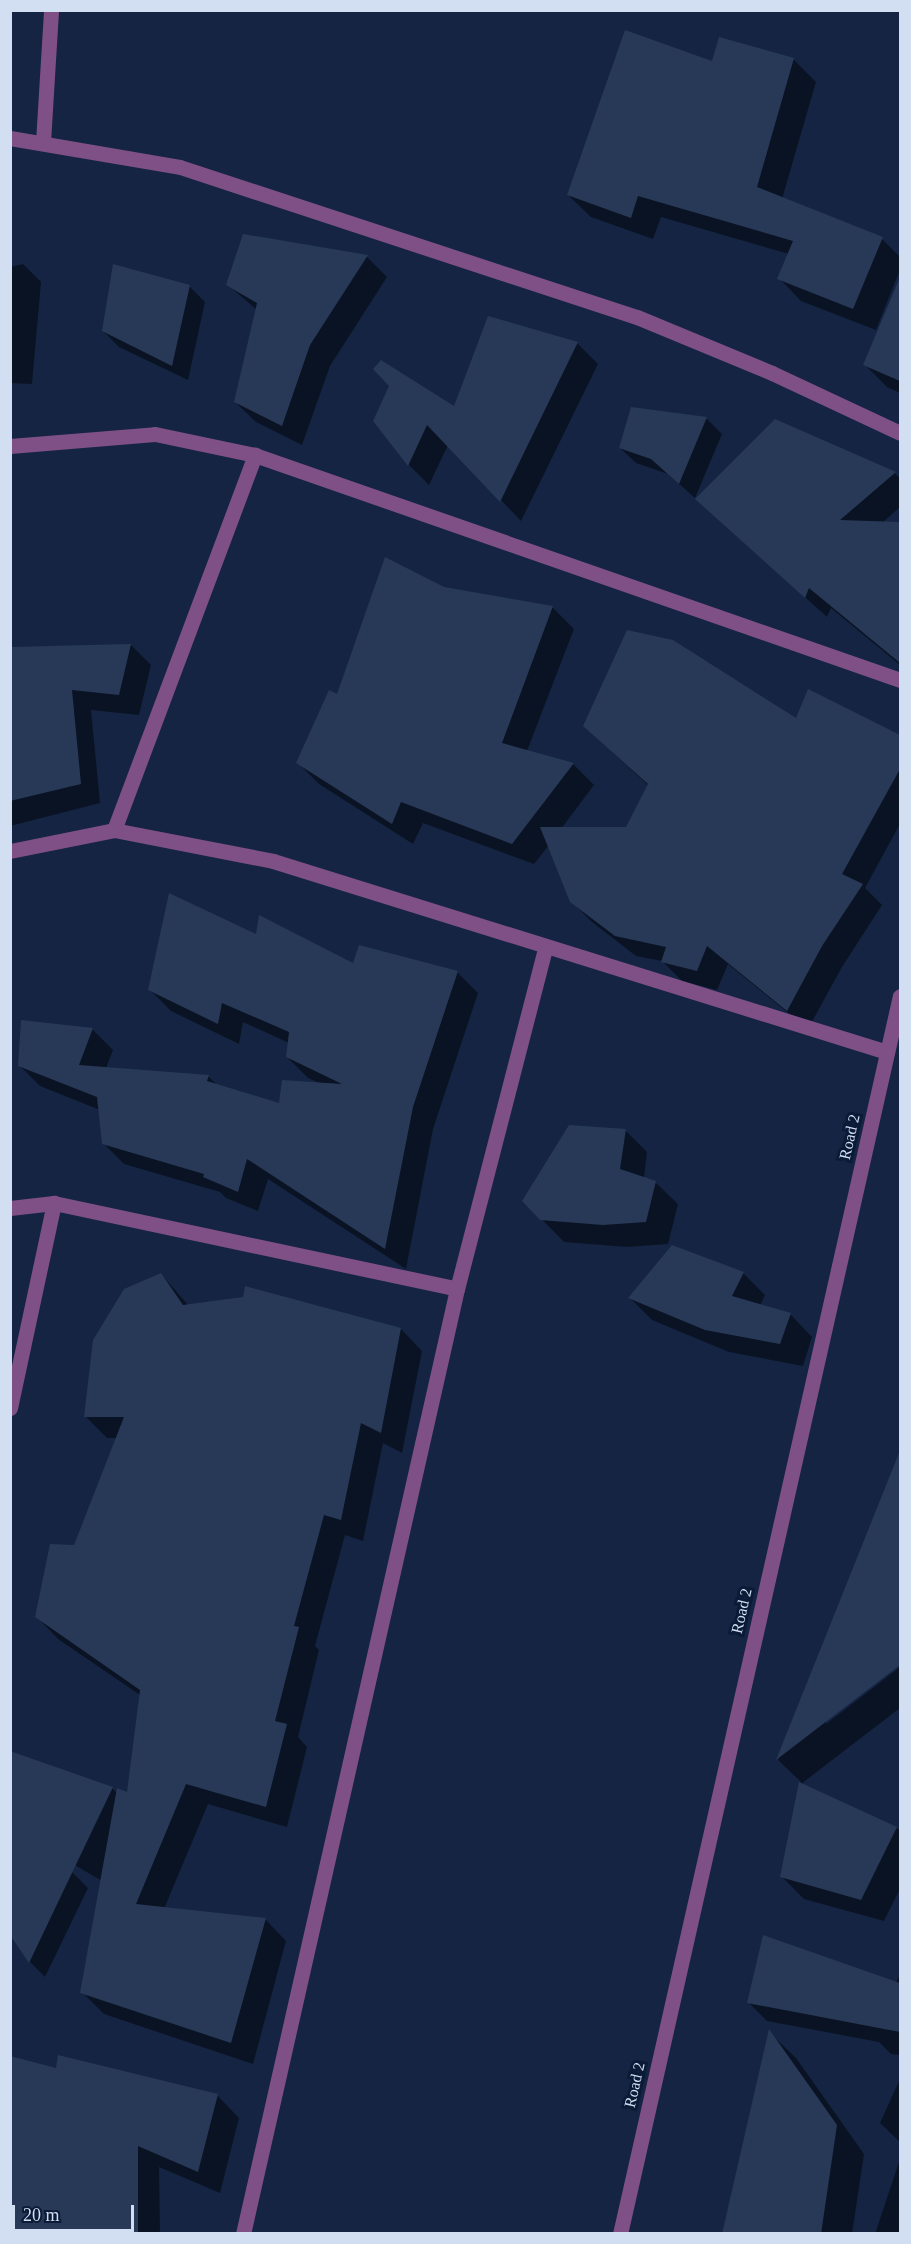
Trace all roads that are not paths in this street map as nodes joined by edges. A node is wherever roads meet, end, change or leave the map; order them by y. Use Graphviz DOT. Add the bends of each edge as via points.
graph roads {
  1 [pos="51,10"];
  2 [pos="10,138"];
  3 [pos="43,142"];
  4 [pos="900,433"];
  5 [pos="10,446"];
  6 [pos="255,455"];
  7 [pos="900,680"];
  8 [pos="114,830"];
  9 [pos="10,851"];
  10 [pos="545,948"];
  11 [pos="900,996"];
  12 [pos="887,1052"];
  13 [pos="54,1203"];
  14 [pos="10,1208"];
  15 [pos="457,1289"];
  16 [pos="10,1408"];
  17 [pos="243,2234"];
  18 [pos="620,2234"];
  1 -- 3 [label="street"];
  2 -- 3 [label="street"];
  3 -- 4 [label="street" via="180,167 637,317 772,373"];
  5 -- 6 [label="street" via="155,434"];
  6 -- 7 [label="street"];
  6 -- 8 [label="street"];
  8 -- 9 [label="street"];
  8 -- 10 [label="street" via="273,861"];
  10 -- 12 [label="street"];
  10 -- 15 [label="street"];
  11 -- 12 [label="street, Road 2"];
  12 -- 18 [label="street, Road 2"];
  13 -- 14 [label="street"];
  13 -- 15 [label="street"];
  13 -- 16 [label="street"];
  15 -- 17 [label="street"];
}
